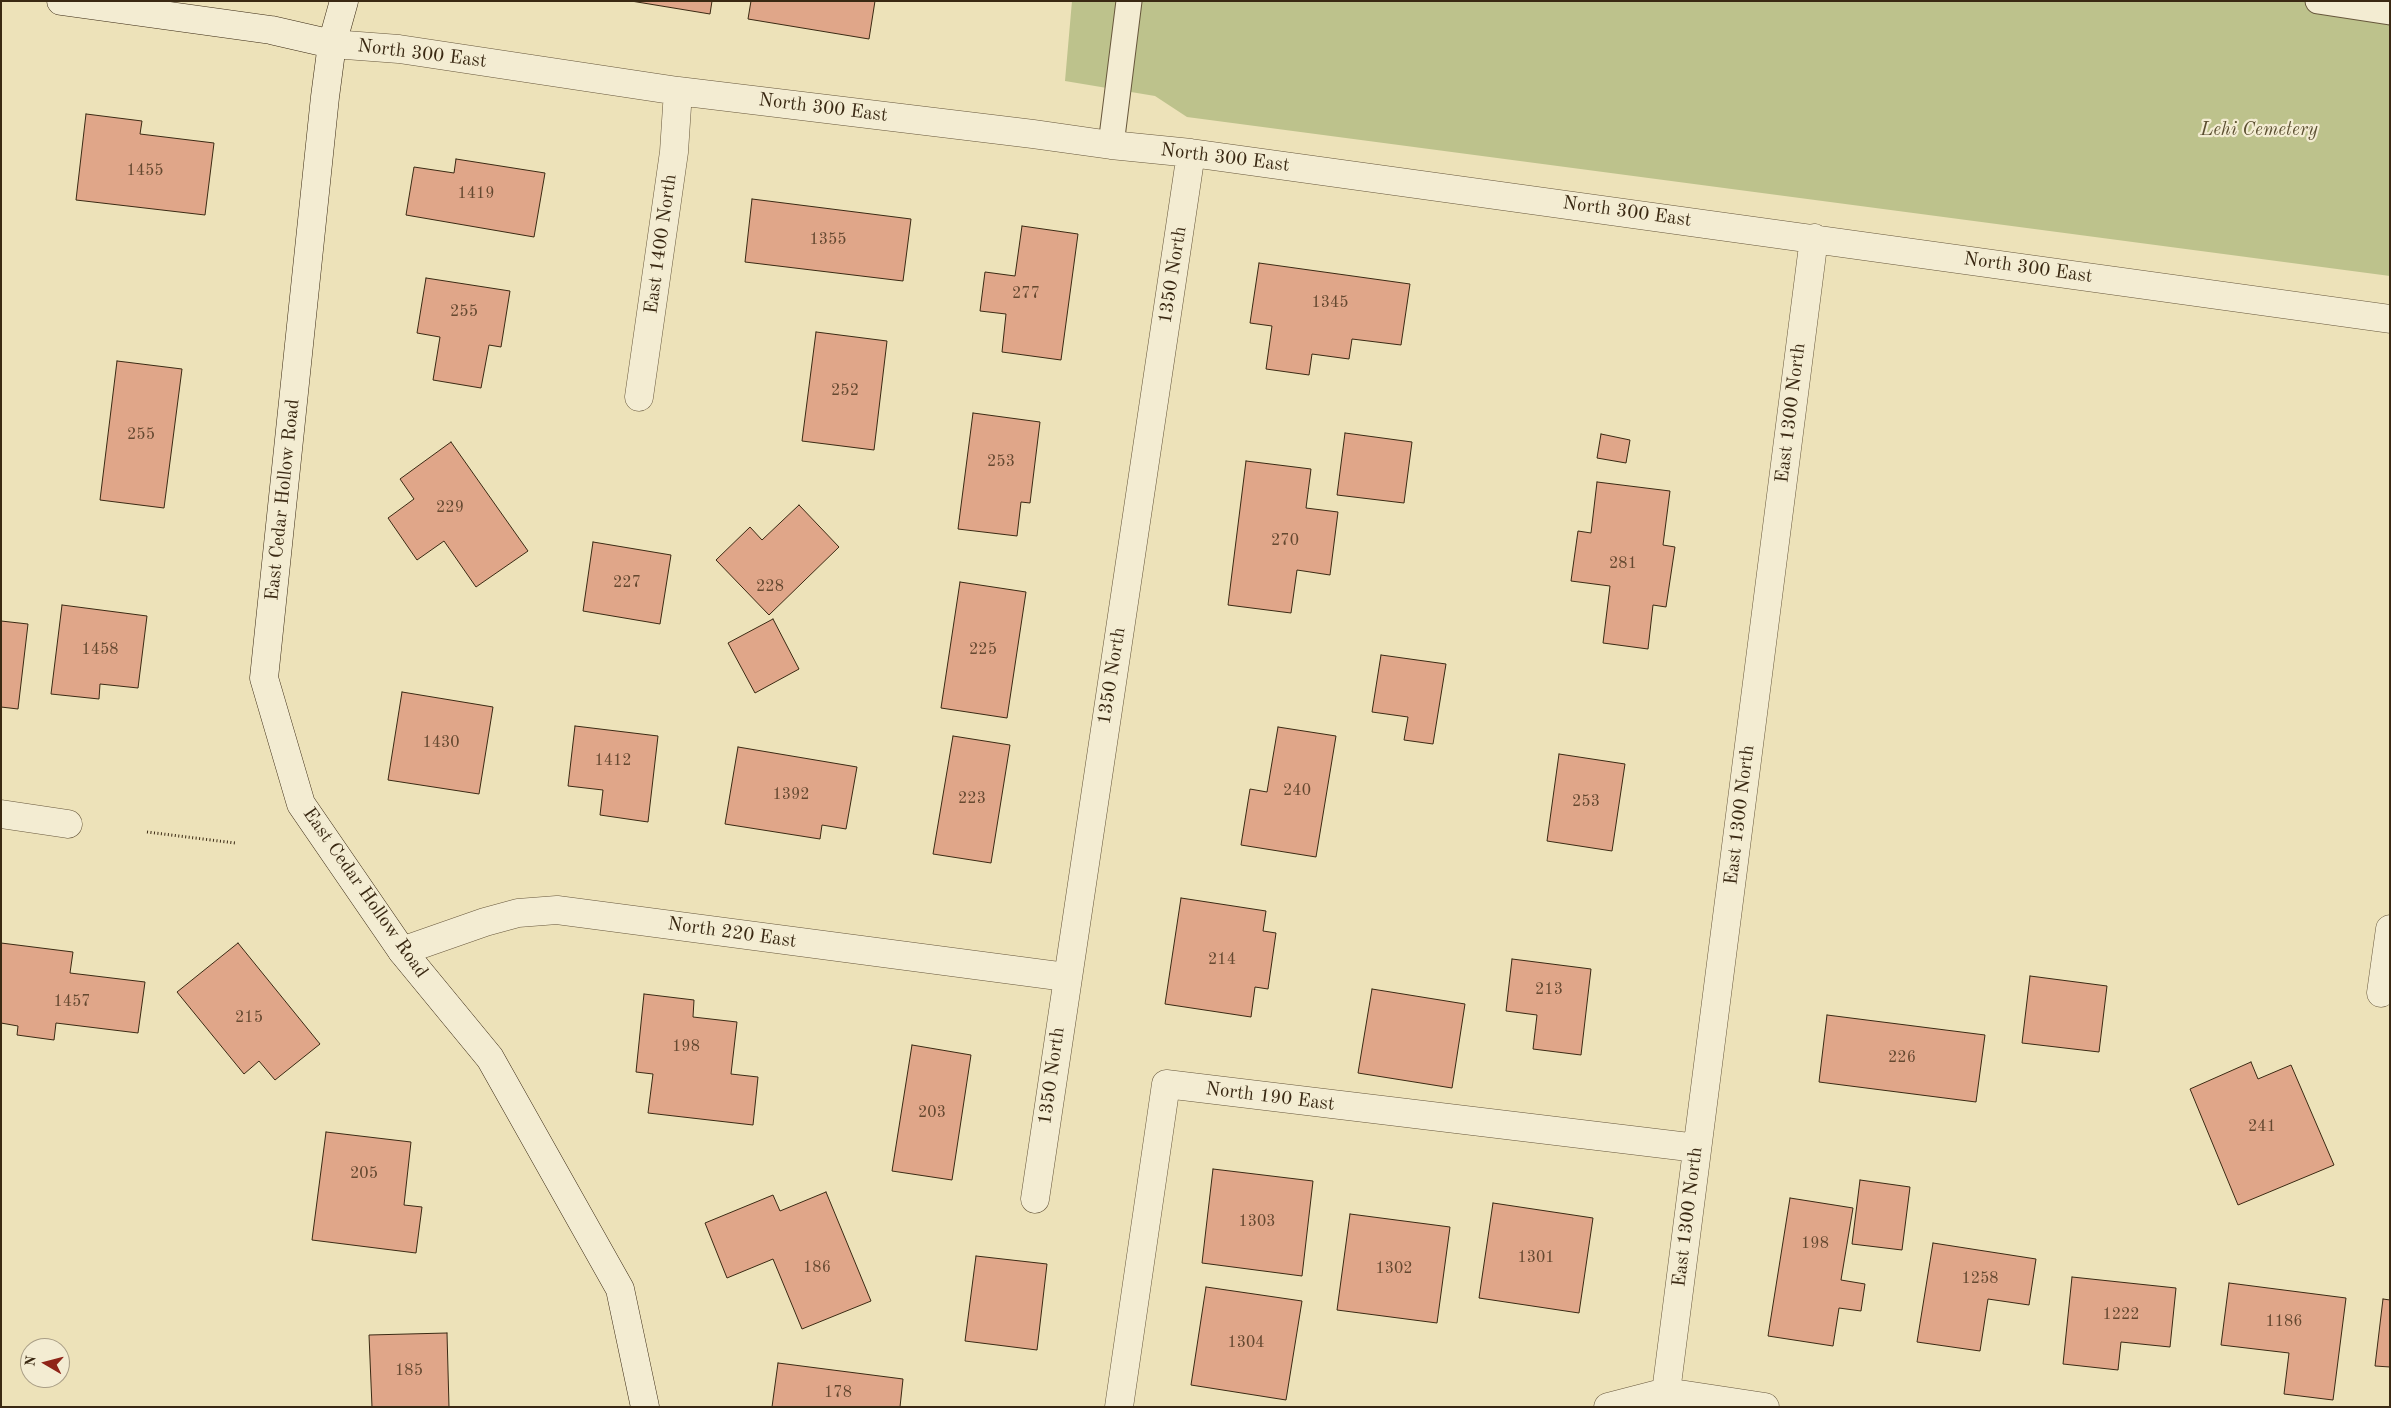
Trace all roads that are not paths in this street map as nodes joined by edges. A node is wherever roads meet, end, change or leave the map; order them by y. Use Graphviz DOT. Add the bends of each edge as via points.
graph roads {
  1 [pos="61,1"];
  2 [pos="344,1"];
  3 [pos="1129,1"];
  4 [pos="2318,1"];
  5 [pos="2390,12"];
  6 [pos="332,44"];
  7 [pos="678,91"];
  8 [pos="1111,145"];
  9 [pos="1191,153"];
  10 [pos="1814,238"];
  11 [pos="2390,319"];
  12 [pos="639,397"];
  13 [pos="1,814"];
  14 [pos="68,824"];
  15 [pos="2390,929"];
  16 [pos="402,951"];
  17 [pos="1066,977"];
  18 [pos="2381,993"];
  19 [pos="1697,1148"];
  20 [pos="1034,1199"];
  21 [pos="1666,1392"];
  22 [pos="645,1407"];
  23 [pos="1119,1407"];
  24 [pos="1608,1407"];
  25 [pos="1765,1407"];
  1 -- 6 [label="street, North 300 East" via="271,30"];
  2 -- 6 [label="street, East Cedar Hollow Road"];
  3 -- 8 [label="lane"];
  4 -- 5 [label="lane"];
  6 -- 7 [label="street, North 300 East" via="399,49"];
  6 -- 16 [label="street, East Cedar Hollow Road" via="264,678 302,804"];
  7 -- 8 [label="street, North 300 East"];
  7 -- 12 [label="street, East 1400 North" via="674,152"];
  8 -- 9 [label="street, North 300 East"];
  9 -- 10 [label="street, North 300 East"];
  9 -- 17 [label="street, 1350 North"];
  10 -- 11 [label="street, North 300 East"];
  10 -- 19 [label="street, East 1300 North"];
  13 -- 14 [label="street"];
  15 -- 18 [label="street"];
  16 -- 17 [label="street, North 220 East" via="518,913 557,910"];
  16 -- 22 [label="street, East Cedar Hollow Road" via="490,1058 620,1289"];
  17 -- 20 [label="street, 1350 North"];
  19 -- 21 [label="street, East 1300 North"];
  19 -- 23 [label="street, North 190 East" via="1166,1084"];
  21 -- 24 [label="street"];
  21 -- 25 [label="street"];
}
